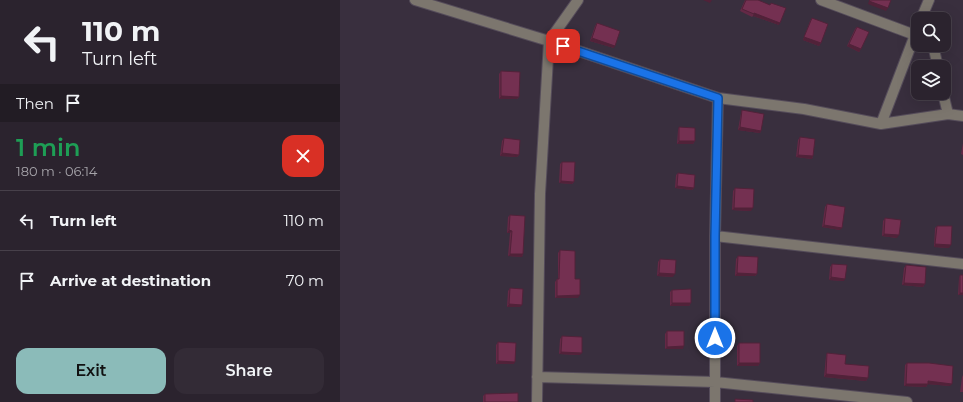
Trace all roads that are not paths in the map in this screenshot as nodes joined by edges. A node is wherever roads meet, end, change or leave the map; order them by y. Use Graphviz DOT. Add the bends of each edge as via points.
graph roads {
  1 [pos="415,0"];
  2 [pos="578,0"];
  3 [pos="822,0"];
  4 [pos="433,3"];
  5 [pos="911,29"];
  6 [pos="549,41"];
  7 [pos="911,44"];
  8 [pos="718,98"];
  9 [pos="945,100"];
  10 [pos="948,114"];
  11 [pos="963,116"];
  12 [pos="880,124"];
  13 [pos="715,236"];
  14 [pos="963,264"];
  15 [pos="537,377"];
  16 [pos="715,382"];
  17 [pos="537,402"];
  18 [pos="715,402"];
  19 [pos="907,402"];
  1 -- 4 [label="street"];
  2 -- 6 [label="street"];
  3 -- 5 [label="street"];
  4 -- 6 [label="street"];
  6 -- 8 [label="street"];
  6 -- 15 [label="street" via="540,194"];
  7 -- 12 [label="street"];
  8 -- 12 [label="street" via="804,109"];
  8 -- 13 [label="street"];
  9 -- 10 [label="street"];
  10 -- 11 [label="street"];
  10 -- 12 [label="street"];
  13 -- 14 [label="street"];
  13 -- 16 [label="street"];
  15 -- 16 [label="street"];
  15 -- 17 [label="street"];
  16 -- 18 [label="street"];
  16 -- 19 [label="street"];
}
